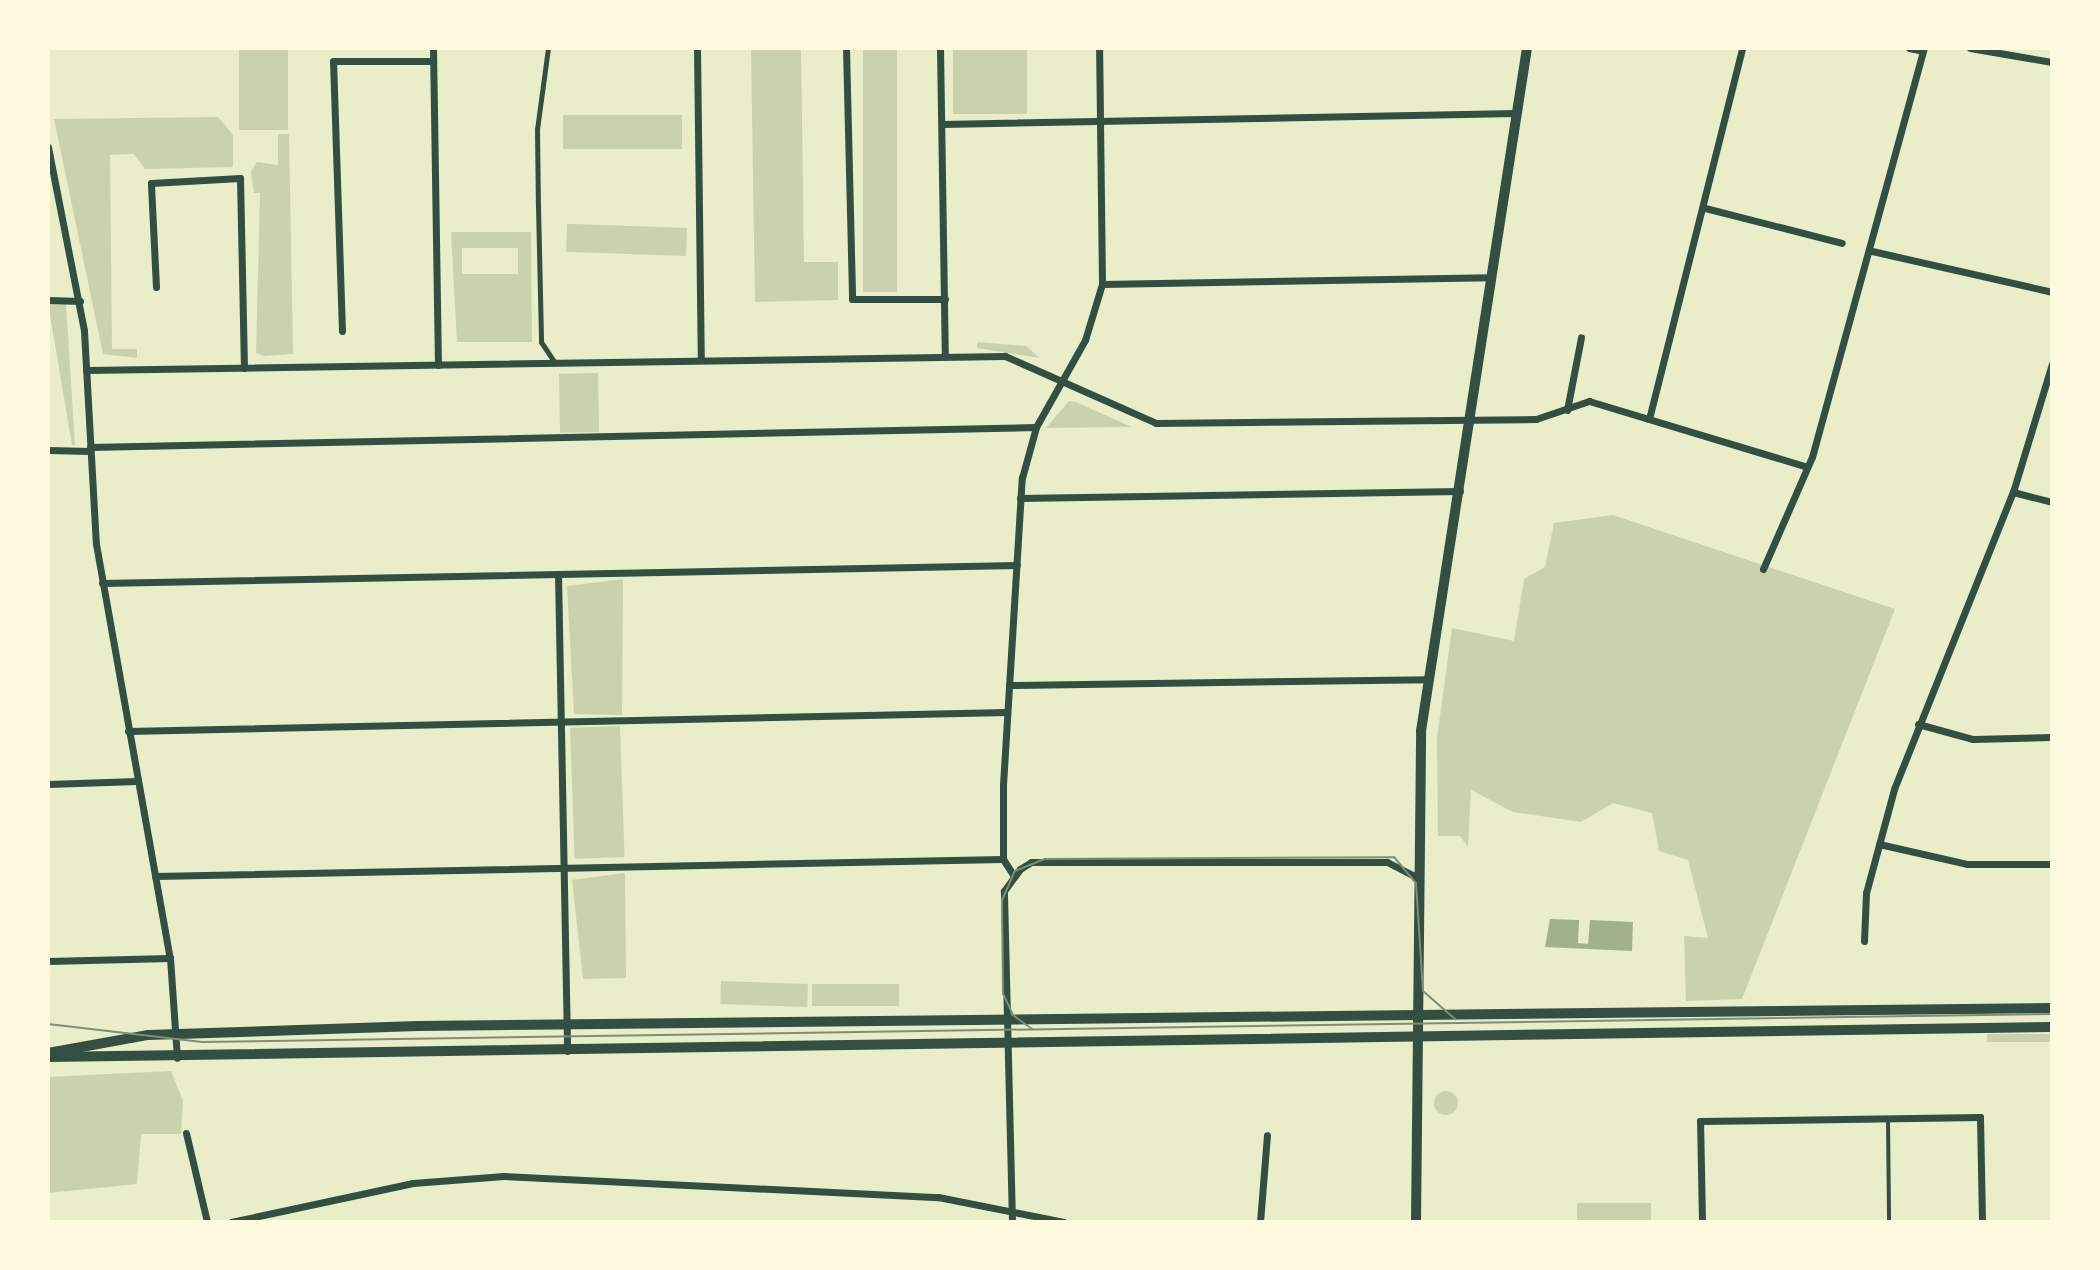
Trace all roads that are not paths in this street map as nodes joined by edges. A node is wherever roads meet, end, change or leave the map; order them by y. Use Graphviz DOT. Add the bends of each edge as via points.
graph roads {
  1 [pos="433,48"];
  2 [pos="548,48"];
  3 [pos="697,48"];
  4 [pos="846,48"];
  5 [pos="940,48"];
  6 [pos="1099,48"];
  7 [pos="1527,48"];
  8 [pos="1742,48"];
  9 [pos="1909,48"];
  10 [pos="1970,48"];
  11 [pos="1923,50"];
  12 [pos="433,61"];
  13 [pos="2052,62"];
  14 [pos="1516,113"];
  15 [pos="1100,121"];
  16 [pos="942,124"];
  17 [pos="48,149"];
  18 [pos="1705,208"];
  19 [pos="1842,243"];
  20 [pos="1872,251"];
  21 [pos="1490,277"];
  22 [pos="1102,284"];
  23 [pos="156,287"];
  24 [pos="2052,292"];
  25 [pos="945,299"];
  26 [pos="48,300"];
  27 [pos="80,301"];
  28 [pos="342,331"];
  29 [pos="1581,337"];
  30 [pos="945,356"];
  31 [pos="701,360"];
  32 [pos="554,361"];
  33 [pos="2052,364"];
  34 [pos="438,365"];
  35 [pos="244,368"];
  36 [pos="86,370"];
  37 [pos="1062,379"];
  38 [pos="1567,410"];
  39 [pos="1649,419"];
  40 [pos="1471,420"];
  41 [pos="1036,427"];
  42 [pos="90,449"];
  43 [pos="48,450"];
  44 [pos="1807,467"];
  45 [pos="1462,492"];
  46 [pos="2013,492"];
  47 [pos="1020,498"];
  48 [pos="2052,502"];
  49 [pos="1017,565"];
  50 [pos="1763,569"];
  51 [pos="558,574"];
  52 [pos="102,583"];
  53 [pos="1429,679"];
  54 [pos="1009,685"];
  55 [pos="1007,712"];
  56 [pos="561,722"];
  57 [pos="1918,724"];
  58 [pos="128,731"];
  59 [pos="2052,737"];
  60 [pos="137,781"];
  61 [pos="48,784"];
  62 [pos="1879,844"];
  63 [pos="1003,859"];
  64 [pos="2052,864"];
  65 [pos="564,868"];
  66 [pos="155,876"];
  67 [pos="1014,876"];
  68 [pos="1414,876"];
  69 [pos="1864,941"];
  70 [pos="170,958"];
  71 [pos="48,961"];
  72 [pos="2052,1008"];
  73 [pos="1417,1011"];
  74 [pos="1009,1018"];
  75 [pos="566,1025"];
  76 [pos="2052,1027"];
  77 [pos="177,1033"];
  78 [pos="1417,1038"];
  79 [pos="1011,1044"];
  80 [pos="567,1051"];
  81 [pos="48,1055"];
  82 [pos="177,1058"];
  83 [pos="1888,1117"];
  84 [pos="186,1133"];
  85 [pos="1267,1135"];
  86 [pos="1013,1211"];
  87 [pos="207,1222"];
  88 [pos="231,1222"];
  89 [pos="1012,1222"];
  90 [pos="1064,1222"];
  91 [pos="1260,1222"];
  92 [pos="1419,1222"];
  93 [pos="1702,1222"];
  94 [pos="1889,1222"];
  95 [pos="1982,1222"];
  1 -- 12 [label="street"];
  2 -- 32 [label="street" via="537,129 538,217 541,342"];
  3 -- 31 [label="street"];
  4 -- 25 [label="street" via="852,299"];
  5 -- 16 [label="street"];
  6 -- 15 [label="street"];
  7 -- 14 [label="main road"];
  8 -- 18 [label="street"];
  9 -- 11 [label="street"];
  10 -- 13 [label="street"];
  11 -- 20 [label="street"];
  12 -- 28 [label="street" via="333,61"];
  12 -- 34 [label="street"];
  14 -- 15 [label="street"];
  14 -- 21 [label="main road"];
  15 -- 16 [label="street"];
  15 -- 22 [label="street"];
  16 -- 25 [label="street"];
  17 -- 27 [label="street"];
  18 -- 19 [label="street"];
  18 -- 39 [label="street"];
  20 -- 24 [label="street"];
  20 -- 44 [label="street" via="1847,311"];
  21 -- 22 [label="street"];
  21 -- 40 [label="main road"];
  22 -- 37 [label="street" via="1089,332"];
  23 -- 35 [label="street" via="151,183 240,178"];
  25 -- 30 [label="street"];
  26 -- 27 [label="street"];
  27 -- 36 [label="street"];
  29 -- 38 [label="street"];
  30 -- 31 [label="street"];
  30 -- 37 [label="street" via="1013,357"];
  31 -- 32 [label="street"];
  32 -- 34 [label="street"];
  33 -- 46 [label="street"];
  34 -- 35 [label="street"];
  35 -- 36 [label="street"];
  36 -- 42 [label="street"];
  37 -- 40 [label="street" via="1124,413 1164,424"];
  37 -- 41 [label="street"];
  38 -- 39 [label="street" via="1591,401"];
  38 -- 40 [label="street" via="1543,418"];
  39 -- 44 [label="street"];
  40 -- 45 [label="main road"];
  41 -- 42 [label="street"];
  41 -- 47 [label="street"];
  42 -- 43 [label="street"];
  42 -- 52 [label="street"];
  44 -- 50 [label="street"];
  45 -- 47 [label="street"];
  45 -- 53 [label="main road"];
  46 -- 48 [label="street"];
  46 -- 57 [label="street"];
  47 -- 49 [label="street"];
  49 -- 51 [label="street"];
  49 -- 54 [label="street"];
  51 -- 52 [label="street"];
  51 -- 56 [label="street"];
  52 -- 58 [label="street"];
  53 -- 54 [label="street"];
  53 -- 68 [label="main road"];
  54 -- 55 [label="street"];
  55 -- 56 [label="street"];
  55 -- 63 [label="street"];
  56 -- 58 [label="street"];
  56 -- 65 [label="street"];
  57 -- 59 [label="street" via="1973,739"];
  57 -- 62 [label="street"];
  58 -- 60 [label="street"];
  60 -- 61 [label="street"];
  60 -- 66 [label="street"];
  62 -- 64 [label="street" via="1967,864"];
  62 -- 69 [label="street" via="1866,893"];
  63 -- 65 [label="street"];
  63 -- 67 [label="street"];
  65 -- 66 [label="street"];
  65 -- 75 [label="street"];
  66 -- 70 [label="street"];
  67 -- 68 [label="street" via="1031,862 1387,862"];
  67 -- 74 [label="street" via="1004,891"];
  68 -- 73 [label="main road"];
  70 -- 71 [label="street"];
  70 -- 77 [label="street"];
  72 -- 73 [label="main road"];
  73 -- 74 [label="main road"];
  73 -- 78 [label="main road"];
  74 -- 75 [label="main road"];
  74 -- 79 [label="street"];
  75 -- 77 [label="main road"];
  75 -- 80 [label="street"];
  76 -- 78 [label="main road"];
  77 -- 81 [label="main road"];
  77 -- 82 [label="street"];
  78 -- 79 [label="main road"];
  78 -- 92 [label="main road"];
  79 -- 80 [label="main road"];
  79 -- 86 [label="street"];
  80 -- 82 [label="main road"];
  81 -- 82 [label="main road"];
  83 -- 93 [label="street" via="1700,1121"];
  83 -- 94 [label="lane"];
  83 -- 95 [label="street" via="1980,1117"];
  84 -- 87 [label="street"];
  85 -- 91 [label="street"];
  86 -- 88 [label="street" via="938,1197 492,1176 394,1186"];
  86 -- 89 [label="street"];
  86 -- 90 [label="street"];
}
